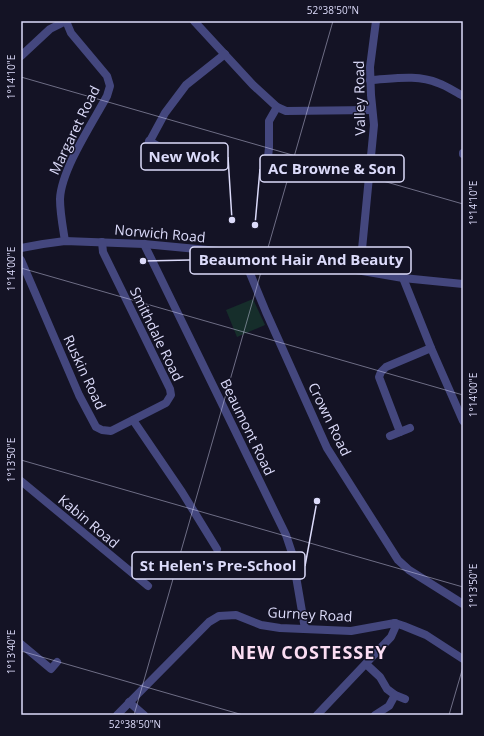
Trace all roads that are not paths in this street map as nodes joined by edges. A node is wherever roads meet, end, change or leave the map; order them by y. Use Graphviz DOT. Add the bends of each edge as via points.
graph roads {
  1 [pos="66,21"];
  2 [pos="194,21"];
  3 [pos="376,21"];
  4 [pos="225,54"];
  5 [pos="21,56"];
  6 [pos="370,80"];
  7 [pos="463,96"];
  8 [pos="276,106"];
  9 [pos="372,110"];
  10 [pos="149,141"];
  11 [pos="158,146"];
  12 [pos="145,150"];
  13 [pos="271,161"];
  14 [pos="65,241"];
  15 [pos="102,242"];
  16 [pos="144,244"];
  17 [pos="21,248"];
  18 [pos="242,254"];
  19 [pos="21,260"];
  20 [pos="360,270"];
  21 [pos="403,278"];
  22 [pos="463,284"];
  23 [pos="431,348"];
  24 [pos="461,408"];
  25 [pos="133,420"];
  26 [pos="463,421"];
  27 [pos="410,428"];
  28 [pos="400,432"];
  29 [pos="390,436"];
  30 [pos="21,481"];
  31 [pos="217,549"];
  32 [pos="148,586"];
  33 [pos="463,604"];
  34 [pos="394,624"];
  35 [pos="305,629"];
  36 [pos="21,644"];
  37 [pos="463,659"];
  38 [pos="57,662"];
  39 [pos="366,664"];
  40 [pos="395,695"];
  41 [pos="406,699"];
  42 [pos="130,702"];
  43 [pos="117,715"];
  44 [pos="144,715"];
  45 [pos="317,715"];
  46 [pos="375,715"];
  1 -- 5 [label="street" via="50,29"];
  1 -- 14 [label="street, Margaret Road" via="71,33 107,76 110,86 64,178 60,199"];
  2 -- 4 [label="street"];
  3 -- 6 [label="street, Valley Road"];
  4 -- 8 [label="street"];
  4 -- 10 [label="street" via="186,85"];
  6 -- 7 [label="street" via="425,79 438,82"];
  6 -- 9 [label="street, Valley Road"];
  8 -- 9 [label="street" via="286,111"];
  8 -- 13 [label="street" via="269,120"];
  9 -- 20 [label="street, Valley Road" via="374,125"];
  10 -- 11 [label="street"];
  10 -- 12 [label="street"];
  14 -- 15 [label="street, Norwich Road"];
  14 -- 17 [label="street, Norwich Road"];
  15 -- 16 [label="street, Norwich Road"];
  15 -- 25 [label="street, Smithdale Road" via="103,252 172,395 166,403"];
  16 -- 18 [label="street, Norwich Road"];
  16 -- 35 [label="street, Beaumont Road" via="286,535 292,553"];
  18 -- 20 [label="street, Norwich Road" via="281,257"];
  18 -- 33 [label="street, Crown Road" via="327,448 398,560 409,570"];
  19 -- 25 [label="street, Ruskin Road" via="78,395 96,427 107,432"];
  20 -- 21 [label="street, Norwich Road"];
  21 -- 22 [label="street, Norwich Road"];
  21 -- 23 [label="street"];
  23 -- 24 [label="street"];
  23 -- 28 [label="street" via="386,367 379,377"];
  24 -- 26 [label="street"];
  25 -- 31 [label="street"];
  27 -- 28 [label="street"];
  28 -- 29 [label="street"];
  30 -- 32 [label="street, Kabin Road" via="138,584"];
  34 -- 35 [label="street, Gurney Road" via="351,631"];
  34 -- 37 [label="street, Gurney Road" via="426,635"];
  34 -- 39 [label="street" via="392,637"];
  35 -- 42 [label="street, Gurney Road" via="261,625 236,615 219,616 209,622"];
  36 -- 38 [label="street" via="51,669"];
  39 -- 40 [label="street"];
  39 -- 45 [label="street"];
  40 -- 41 [label="street"];
  40 -- 46 [label="street" via="389,706"];
  42 -- 43 [label="street, Gurney Road"];
  42 -- 44 [label="street"];
}
